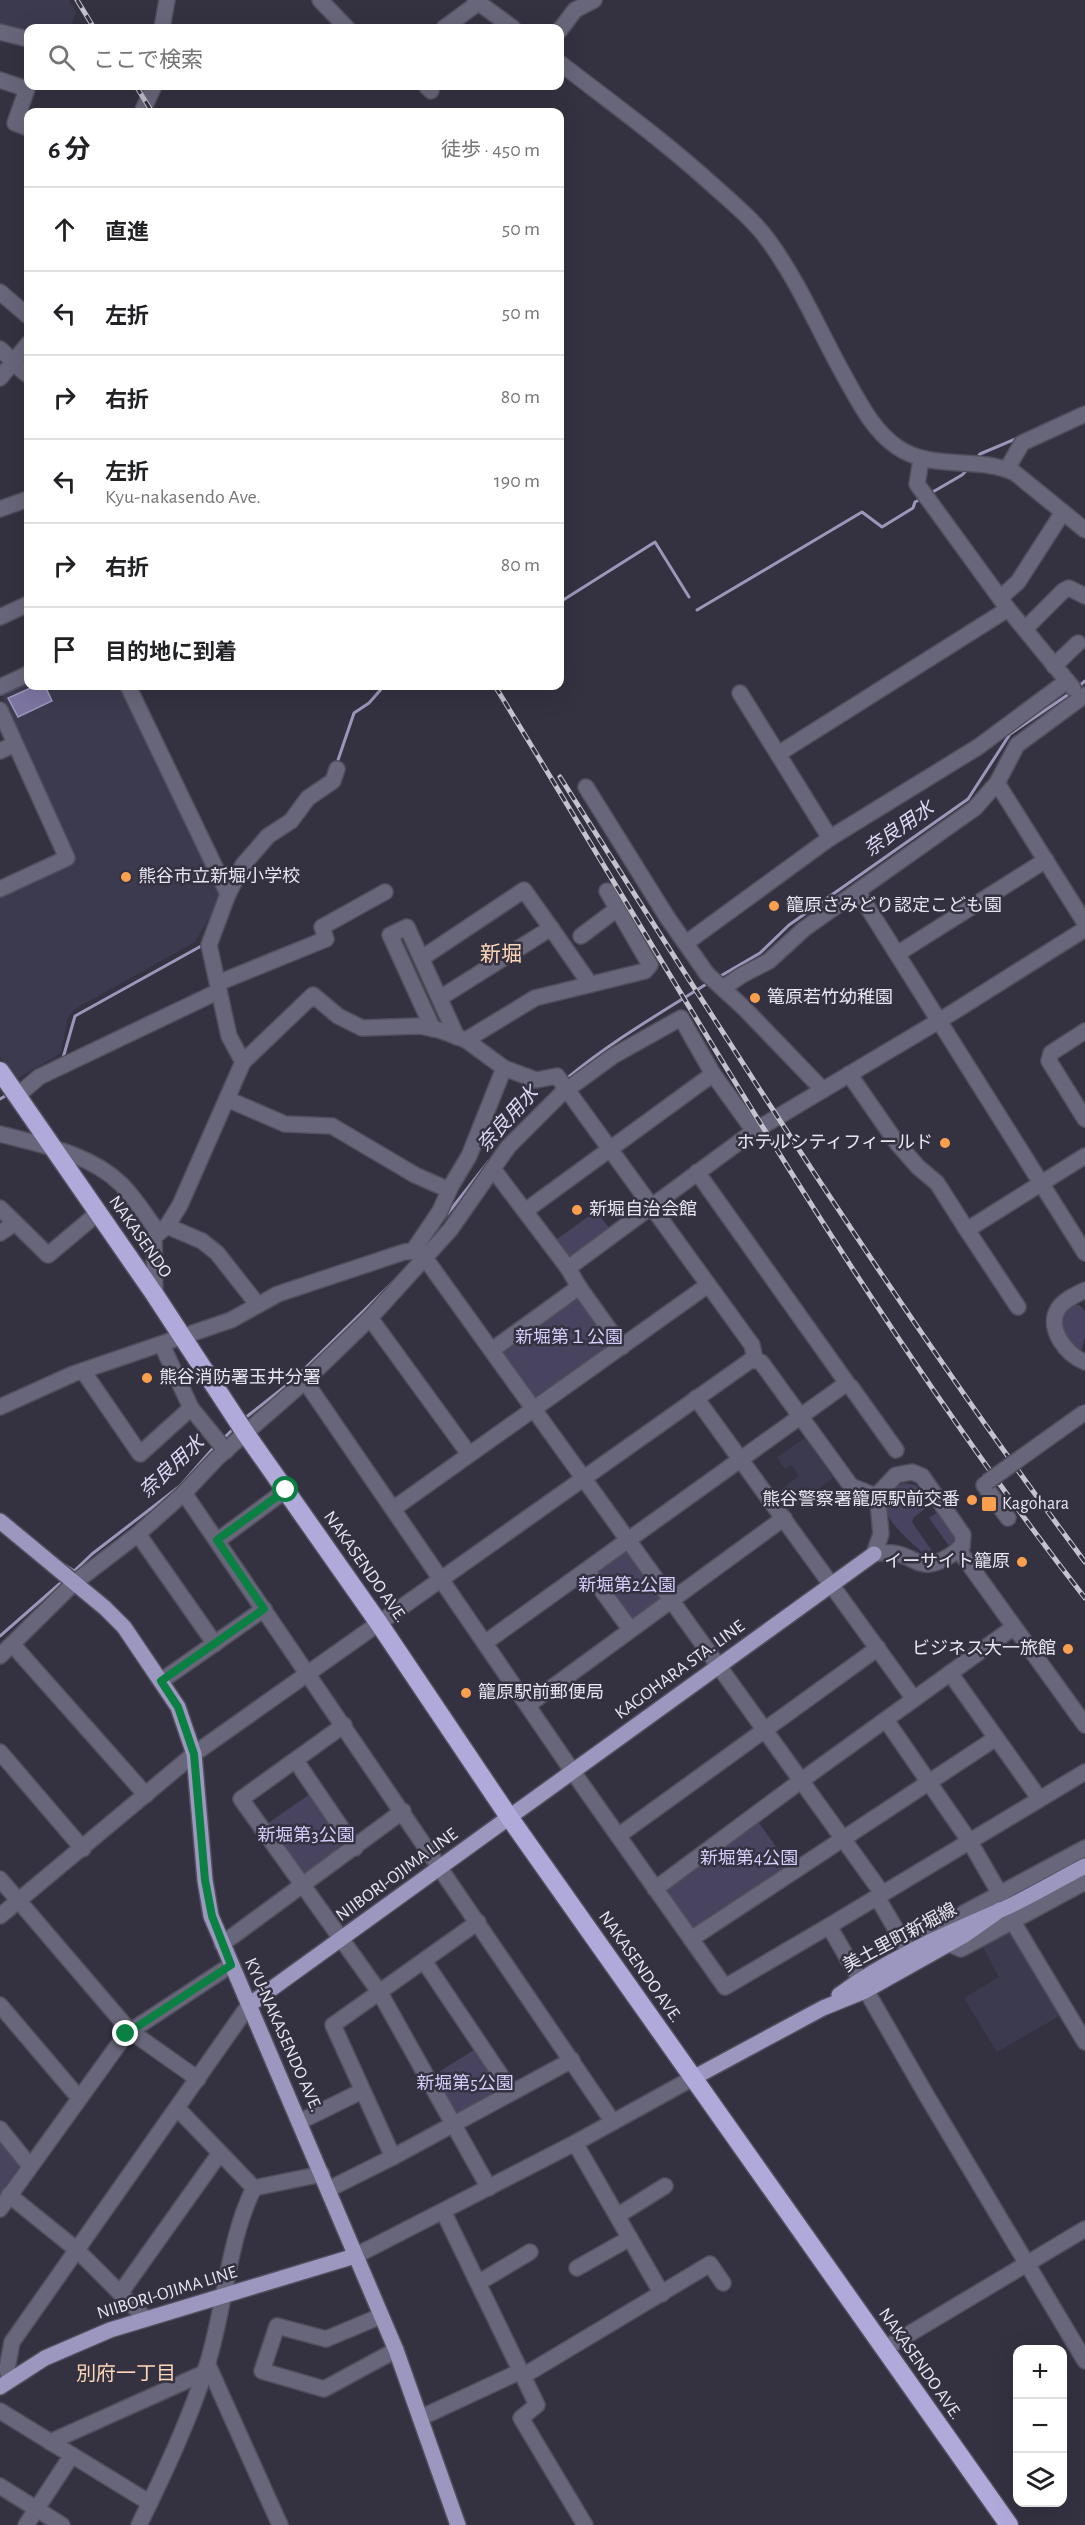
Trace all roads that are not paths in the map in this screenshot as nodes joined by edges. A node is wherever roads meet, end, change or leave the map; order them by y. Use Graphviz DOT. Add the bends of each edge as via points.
graph roads {
  1 [pos="167,0"];
  2 [pos="320,0"];
  3 [pos="594,0"];
  4 [pos="476,1"];
  5 [pos="163,24"];
  6 [pos="343,24"];
  7 [pos="449,24"];
  8 [pos="508,24"];
  9 [pos="564,25"];
  10 [pos="0,32"];
  11 [pos="24,38"];
  12 [pos="564,66"];
  13 [pos="0,80"];
  14 [pos="24,88"];
  15 [pos="27,90"];
  16 [pos="152,90"];
  17 [pos="144,108"];
  18 [pos="24,126"];
  19 [pos="0,292"];
  20 [pos="24,313"];
  21 [pos="0,349"];
  22 [pos="24,350"];
  23 [pos="13,365"];
  24 [pos="24,372"];
  25 [pos="0,378"];
  26 [pos="1085,414"];
  27 [pos="921,460"];
  28 [pos="1006,469"];
  29 [pos="24,500"];
  30 [pos="0,508"];
  31 [pos="1063,512"];
  32 [pos="1085,530"];
  33 [pos="1085,596"];
  34 [pos="1004,603"];
  35 [pos="24,606"];
  36 [pos="0,617"];
  37 [pos="1025,629"];
  38 [pos="1078,643"];
  39 [pos="1054,666"];
  40 [pos="24,677"];
  41 [pos="1067,681"];
  42 [pos="0,687"];
  43 [pos="130,690"];
  44 [pos="740,693"];
  45 [pos="1083,700"];
  46 [pos="0,710"];
  47 [pos="15,744"];
  48 [pos="0,751"];
  49 [pos="778,754"];
  50 [pos="337,769"];
  51 [pos="997,783"];
  52 [pos="586,788"];
  53 [pos="830,838"];
  54 [pos="1046,860"];
  55 [pos="0,889"];
  56 [pos="607,891"];
  57 [pos="386,892"];
  58 [pos="858,892"];
  59 [pos="228,894"];
  60 [pos="617,909"];
  61 [pos="1085,923"];
  62 [pos="551,928"];
  63 [pos="1085,929"];
  64 [pos="581,936"];
  65 [pos="686,943"];
  66 [pos="897,954"];
  67 [pos="422,958"];
  68 [pos="590,984"];
  69 [pos="722,986"];
  70 [pos="219,987"];
  71 [pos="440,998"];
  72 [pos="940,1019"];
  73 [pos="433,1029"];
  74 [pos="1085,1031"];
  75 [pos="462,1038"];
  76 [pos="243,1062"];
  77 [pos="504,1068"];
  78 [pos="0,1071"];
  79 [pos="713,1074"];
  80 [pos="849,1074"];
  81 [pos="563,1083"];
  82 [pos="823,1090"];
  83 [pos="17,1096"];
  84 [pos="227,1099"];
  85 [pos="1085,1119"];
  86 [pos="753,1131"];
  87 [pos="0,1134"];
  88 [pos="52,1148"];
  89 [pos="611,1150"];
  90 [pos="1085,1156"];
  91 [pos="493,1169"];
  92 [pos="697,1172"];
  93 [pos="1041,1184"];
  94 [pos="449,1190"];
  95 [pos="651,1205"];
  96 [pos="0,1208"];
  97 [pos="525,1211"];
  98 [pos="98,1213"];
  99 [pos="15,1223"];
  100 [pos="965,1227"];
  101 [pos="162,1229"];
  102 [pos="0,1233"];
  103 [pos="1085,1253"];
  104 [pos="419,1255"];
  105 [pos="567,1268"];
  106 [pos="708,1285"];
  107 [pos="579,1287"];
  108 [pos="1085,1290"];
  109 [pos="155,1295"];
  110 [pos="258,1305"];
  111 [pos="1018,1307"];
  112 [pos="370,1318"];
  113 [pos="183,1338"];
  114 [pos="162,1345"];
  115 [pos="622,1347"];
  116 [pos="492,1350"];
  117 [pos="755,1359"];
  118 [pos="1085,1362"];
  119 [pos="83,1371"];
  120 [pos="305,1381"];
  121 [pos="851,1387"];
  122 [pos="696,1398"];
  123 [pos="0,1407"];
  124 [pos="191,1408"];
  125 [pos="535,1408"];
  126 [pos="1085,1412"];
  127 [pos="800,1416"];
  128 [pos="242,1427"];
  129 [pos="220,1444"];
  130 [pos="896,1450"];
  131 [pos="469,1454"];
  132 [pos="741,1460"];
  133 [pos="584,1477"];
  134 [pos="286,1490"];
  135 [pos="184,1493"];
  136 [pos="878,1497"];
  137 [pos="393,1509"];
  138 [pos="784,1518"];
  139 [pos="1008,1518"];
  140 [pos="0,1521"];
  141 [pos="138,1534"];
  142 [pos="217,1540"];
  143 [pos="629,1540"];
  144 [pos="958,1550"];
  145 [pos="874,1554"];
  146 [pos="587,1570"];
  147 [pos="68,1579"];
  148 [pos="442,1579"];
  149 [pos="832,1584"];
  150 [pos="672,1601"];
  151 [pos="264,1609"];
  152 [pos="378,1622"];
  153 [pos="1014,1627"];
  154 [pos="630,1629"];
  155 [pos="486,1642"];
  156 [pos="12,1644"];
  157 [pos="215,1644"];
  158 [pos="878,1648"];
  159 [pos="0,1656"];
  160 [pos="718,1667"];
  161 [pos="308,1672"];
  162 [pos="950,1673"];
  163 [pos="161,1681"];
  164 [pos="914,1699"];
  165 [pos="528,1705"];
  166 [pos="886,1719"];
  167 [pos="344,1725"];
  168 [pos="1085,1725"];
  169 [pos="765,1731"];
  170 [pos="996,1738"];
  171 [pos="0,1752"];
  172 [pos="194,1754"];
  173 [pos="296,1761"];
  174 [pos="573,1772"];
  175 [pos="1085,1772"];
  176 [pos="802,1780"];
  177 [pos="928,1781"];
  178 [pos="146,1795"];
  179 [pos="1039,1798"];
  180 [pos="403,1811"];
  181 [pos="509,1817"];
  182 [pos="618,1836"];
  183 [pos="843,1837"];
  184 [pos="970,1842"];
  185 [pos="355,1848"];
  186 [pos="1085,1848"];
  187 [pos="83,1849"];
  188 [pos="441,1866"];
  189 [pos="1085,1866"];
  190 [pos="0,1879"];
  191 [pos="1085,1882"];
  192 [pos="303,1885"];
  193 [pos="655,1889"];
  194 [pos="1000,1894"];
  195 [pos="879,1895"];
  196 [pos="18,1900"];
  197 [pos="0,1916"];
  198 [pos="478,1922"];
  199 [pos="1013,1922"];
  200 [pos="829,1926"];
  201 [pos="691,1939"];
  202 [pos="947,1939"];
  203 [pos="340,1940"];
  204 [pos="222,1944"];
  205 [pos="912,1958"];
  206 [pos="424,1961"];
  207 [pos="231,1965"];
  208 [pos="862,1985"];
  209 [pos="380,1993"];
  210 [pos="0,2005"];
  211 [pos="249,2005"];
  212 [pos="130,2031"];
  213 [pos="1085,2042"];
  214 [pos="572,2060"];
  215 [pos="693,2078"];
  216 [pos="198,2079"];
  217 [pos="362,2091"];
  218 [pos="512,2092"];
  219 [pos="79,2098"];
  220 [pos="177,2108"];
  221 [pos="299,2122"];
  222 [pos="613,2122"];
  223 [pos="453,2125"];
  224 [pos="0,2129"];
  225 [pos="575,2143"];
  226 [pos="220,2153"];
  227 [pos="393,2157"];
  228 [pos="30,2166"];
  229 [pos="322,2174"];
  230 [pos="665,2186"];
  231 [pos="254,2188"];
  232 [pos="489,2188"];
  233 [pos="329,2189"];
  234 [pos="9,2196"];
  235 [pos="0,2209"];
  236 [pos="443,2211"];
  237 [pos="617,2216"];
  238 [pos="1085,2229"];
  239 [pos="630,2238"];
  240 [pos="76,2250"];
  241 [pos="530,2252"];
  242 [pos="355,2256"];
  243 [pos="1026,2263"];
  244 [pos="577,2268"];
  245 [pos="478,2283"];
  246 [pos="723,2283"];
  247 [pos="121,2292"];
  248 [pos="226,2294"];
  249 [pos="662,2294"];
  250 [pos="381,2316"];
  251 [pos="146,2319"];
  252 [pos="884,2349"];
  253 [pos="396,2350"];
  254 [pos="1085,2361"];
  255 [pos="206,2369"];
  256 [pos="522,2374"];
  257 [pos="5,2383"];
  258 [pos="0,2411"];
  259 [pos="420,2418"];
  260 [pos="50,2442"];
  261 [pos="72,2455"];
  262 [pos="0,2486"];
  263 [pos="150,2503"];
  264 [pos="37,2509"];
  265 [pos="26,2525"];
  266 [pos="62,2525"];
  267 [pos="139,2525"];
  268 [pos="280,2525"];
  269 [pos="458,2525"];
  270 [pos="585,2525"];
  271 [pos="1009,2525"];
  1 -- 5 [label="street"];
  2 -- 6 [label="street"];
  3 -- 9 [label="street" via="575,10"];
  4 -- 7 [label="street"];
  4 -- 8 [label="street"];
  10 -- 11 [label="street"];
  12 -- 27 [label="street" via="681,156 767,238 862,408 884,437"];
  13 -- 14 [label="street"];
  15 -- 18 [label="street" via="15,123"];
  16 -- 17 [label="street"];
  19 -- 20 [label="street"];
  21 -- 23 [label="street"];
  22 -- 23 [label="street"];
  23 -- 24 [label="street"];
  23 -- 25 [label="street"];
  26 -- 28 [label="street" via="1022,443"];
  27 -- 28 [label="street" via="990,464"];
  27 -- 34 [label="street" via="916,484"];
  28 -- 31 [label="street"];
  29 -- 30 [label="street"];
  31 -- 32 [label="street"];
  31 -- 34 [label="street"];
  33 -- 37 [label="street" via="1069,588 1063,591"];
  34 -- 37 [label="street"];
  34 -- 49 [label="street"];
  35 -- 36 [label="street"];
  37 -- 39 [label="street"];
  38 -- 39 [label="street"];
  39 -- 41 [label="street"];
  40 -- 42 [label="street"];
  41 -- 45 [label="street"];
  41 -- 53 [label="street" via="978,747"];
  43 -- 59 [label="street"];
  44 -- 49 [label="street"];
  45 -- 51 [label="street" via="1017,745"];
  46 -- 47 [label="street"];
  47 -- 48 [label="street"];
  47 -- 55 [label="street" via="67,858"];
  49 -- 53 [label="street"];
  50 -- 59 [label="street" via="333,782 308,798 287,824 268,836 243,865"];
  51 -- 54 [label="street"];
  51 -- 58 [label="street" via="961,819"];
  52 -- 65 [label="street"];
  53 -- 65 [label="street"];
  54 -- 61 [label="street"];
  54 -- 66 [label="street"];
  56 -- 60 [label="street"];
  57 -- 70 [label="street" via="322,927 326,939"];
  58 -- 66 [label="street"];
  58 -- 69 [label="street" via="804,929 769,961"];
  59 -- 70 [label="street" via="210,945"];
  60 -- 64 [label="street"];
  60 -- 68 [label="street" via="650,965 645,971"];
  62 -- 67 [label="street" via="524,890"];
  62 -- 68 [label="street"];
  62 -- 71 [label="street"];
  63 -- 72 [label="street"];
  65 -- 69 [label="street" via="707,974"];
  66 -- 72 [label="street"];
  67 -- 71 [label="street"];
  67 -- 73 [label="street" via="407,927 390,935"];
  68 -- 75 [label="street" via="536,998"];
  69 -- 82 [label="street"];
  70 -- 76 [label="street" via="229,1036"];
  70 -- 83 [label="street" via="39,1077"];
  71 -- 75 [label="street"];
  72 -- 80 [label="street"];
  72 -- 93 [label="street"];
  73 -- 75 [label="street"];
  73 -- 76 [label="street" via="362,1028 338,1016 313,995"];
  74 -- 85 [label="street" via="1051,1053 1049,1061"];
  75 -- 77 [label="street"];
  76 -- 84 [label="street"];
  77 -- 81 [label="street" via="536,1080 554,1075"];
  77 -- 94 [label="street" via="469,1156"];
  78 -- 83 [label="highway, NAKASENDO"];
  79 -- 81 [label="street" via="681,1018"];
  79 -- 86 [label="street"];
  79 -- 89 [label="street"];
  80 -- 82 [label="street"];
  80 -- 100 [label="street" via="897,1143 937,1183"];
  81 -- 89 [label="street"];
  81 -- 91 [label="street"];
  82 -- 86 [label="street"];
  83 -- 88 [label="highway, NAKASENDO"];
  84 -- 94 [label="street" via="285,1124 332,1126 415,1175"];
  84 -- 101 [label="street" via="180,1205"];
  86 -- 92 [label="street"];
  87 -- 88 [label="street"];
  88 -- 98 [label="highway, NAKASENDO"];
  88 -- 101 [label="street" via="103,1170"];
  89 -- 95 [label="street"];
  89 -- 97 [label="street"];
  90 -- 93 [label="street"];
  91 -- 97 [label="street"];
  91 -- 104 [label="street" via="450,1230"];
  92 -- 95 [label="street"];
  92 -- 127 [label="street" via="847,1383"];
  93 -- 100 [label="street" via="970,1228"];
  93 -- 103 [label="street"];
  94 -- 104 [label="street"];
  95 -- 105 [label="street"];
  95 -- 106 [label="street"];
  96 -- 99 [label="street"];
  97 -- 105 [label="street"];
  98 -- 99 [label="street" via="48,1255"];
  98 -- 109 [label="highway, NAKASENDO"];
  99 -- 102 [label="street"];
  100 -- 111 [label="street"];
  101 -- 109 [label="street" via="154,1237"];
  101 -- 110 [label="street" via="202,1241 217,1253"];
  104 -- 110 [label="street" via="404,1252 278,1294"];
  104 -- 112 [label="street"];
  104 -- 116 [label="street"];
  105 -- 107 [label="street"];
  106 -- 115 [label="street"];
  106 -- 117 [label="street" via="752,1345"];
  107 -- 115 [label="street"];
  107 -- 116 [label="street"];
  108 -- 118 [label="street" via="1058,1308 1054,1323 1069,1353"];
  109 -- 113 [label="highway, NAKASENDO"];
  110 -- 113 [label="street"];
  112 -- 120 [label="street"];
  112 -- 131 [label="street"];
  113 -- 114 [label="street"];
  113 -- 128 [label="highway, NAKASENDO"];
  114 -- 119 [label="street"];
  114 -- 124 [label="street"];
  115 -- 125 [label="street"];
  116 -- 125 [label="street"];
  117 -- 122 [label="street"];
  117 -- 127 [label="street"];
  119 -- 123 [label="street"];
  119 -- 124 [label="street" via="140,1454"];
  120 -- 128 [label="street"];
  120 -- 137 [label="street"];
  121 -- 130 [label="street"];
  122 -- 132 [label="street"];
  122 -- 133 [label="street"];
  124 -- 129 [label="street"];
  125 -- 131 [label="street"];
  125 -- 133 [label="street"];
  126 -- 139 [label="street, bridge" via="981,1487"];
  127 -- 132 [label="street"];
  127 -- 136 [label="street" via="851,1486"];
  128 -- 129 [label="street"];
  128 -- 134 [label="highway, NAKASENDO AVE."];
  129 -- 135 [label="street"];
  131 -- 137 [label="street"];
  132 -- 138 [label="street"];
  132 -- 143 [label="street"];
  133 -- 143 [label="street"];
  133 -- 148 [label="street"];
  134 -- 142 [label="street"];
  134 -- 152 [label="highway, NAKASENDO AVE."];
  135 -- 141 [label="street"];
  135 -- 142 [label="street"];
  136 -- 144 [label="street" via="896,1475 912,1472 922,1476 961,1530 964,1543"];
  136 -- 145 [label="street" via="881,1534"];
  137 -- 148 [label="street"];
  138 -- 149 [label="street"];
  138 -- 150 [label="street"];
  140 -- 147 [label="main road, KYU-NAKASENDO AVE."];
  141 -- 147 [label="street"];
  141 -- 157 [label="street"];
  142 -- 151 [label="street"];
  143 -- 146 [label="street"];
  143 -- 150 [label="street"];
  144 -- 145 [label="street" via="927,1566 896,1551"];
  144 -- 153 [label="street"];
  145 -- 149 [label="main road, KAGOHARA STA. LINE"];
  146 -- 154 [label="street"];
  146 -- 155 [label="street"];
  147 -- 156 [label="street"];
  147 -- 163 [label="main road, KYU-NAKASENDO AVE." via="124,1627"];
  148 -- 152 [label="street"];
  148 -- 155 [label="street"];
  149 -- 158 [label="street"];
  149 -- 160 [label="main road, KAGOHARA STA. LINE"];
  150 -- 154 [label="street"];
  150 -- 160 [label="street"];
  151 -- 157 [label="street"];
  151 -- 161 [label="street"];
  152 -- 161 [label="street"];
  152 -- 181 [label="highway, NAKASENDO AVE."];
  153 -- 162 [label="street"];
  153 -- 168 [label="street"];
  154 -- 165 [label="street"];
  155 -- 165 [label="street"];
  156 -- 159 [label="street"];
  156 -- 178 [label="street"];
  157 -- 163 [label="street"];
  158 -- 164 [label="street"];
  158 -- 169 [label="street"];
  160 -- 169 [label="street"];
  160 -- 174 [label="main road, KAGOHARA STA. LINE"];
  161 -- 167 [label="street"];
  161 -- 172 [label="street"];
  162 -- 164 [label="street"];
  162 -- 170 [label="street"];
  163 -- 172 [label="main road, KYU-NAKASENDO AVE." via="178,1707"];
  164 -- 166 [label="street"];
  165 -- 174 [label="street"];
  166 -- 176 [label="street"];
  166 -- 177 [label="street"];
  167 -- 173 [label="street"];
  167 -- 180 [label="street"];
  169 -- 176 [label="street"];
  169 -- 182 [label="street"];
  170 -- 177 [label="street"];
  170 -- 179 [label="street"];
  171 -- 187 [label="street"];
  172 -- 178 [label="street"];
  172 -- 204 [label="main road, KYU-NAKASENDO AVE." via="205,1880"];
  173 -- 185 [label="street"];
  173 -- 192 [label="street" via="241,1799"];
  174 -- 181 [label="main road, KAGOHARA STA. LINE"];
  174 -- 182 [label="street"];
  175 -- 179 [label="street"];
  176 -- 183 [label="street"];
  176 -- 193 [label="street"];
  177 -- 183 [label="street"];
  177 -- 184 [label="street"];
  178 -- 187 [label="street"];
  179 -- 184 [label="street"];
  180 -- 185 [label="street"];
  180 -- 188 [label="street"];
  181 -- 188 [label="main road, NIIBORI-OJIMA LINE"];
  181 -- 215 [label="highway, NAKASENDO AVE."];
  182 -- 193 [label="street"];
  183 -- 195 [label="street"];
  183 -- 201 [label="street"];
  184 -- 194 [label="street"];
  184 -- 195 [label="street"];
  185 -- 192 [label="street"];
  186 -- 194 [label="street"];
  187 -- 196 [label="street"];
  188 -- 198 [label="street"];
  188 -- 203 [label="main road, NIIBORI-OJIMA LINE"];
  189 -- 202 [label="main road, 美土里町新堀線"];
  190 -- 196 [label="street"];
  191 -- 199 [label="street"];
  192 -- 203 [label="street"];
  192 -- 204 [label="street"];
  193 -- 201 [label="street"];
  194 -- 205 [label="street" via="964,1913"];
  195 -- 200 [label="street"];
  195 -- 205 [label="street"];
  196 -- 197 [label="street"];
  196 -- 212 [label="street"];
  198 -- 206 [label="street"];
  198 -- 214 [label="street"];
  199 -- 202 [label="street" via="961,1949"];
  199 -- 213 [label="street"];
  200 -- 201 [label="street" via="726,1987"];
  200 -- 208 [label="street"];
  202 -- 205 [label="main road, 美土里町新堀線"];
  203 -- 209 [label="street"];
  203 -- 211 [label="main road, NIIBORI-OJIMA LINE"];
  204 -- 207 [label="main road, KYU-NAKASENDO AVE."];
  205 -- 208 [label="main road, 美土里町新堀線"];
  206 -- 209 [label="street"];
  206 -- 218 [label="street"];
  207 -- 211 [label="main road, KYU-NAKASENDO AVE."];
  207 -- 212 [label="street"];
  208 -- 215 [label="main road, 美土里町新堀線"];
  208 -- 243 [label="street"];
  209 -- 217 [label="street" via="333,2025"];
  209 -- 223 [label="street"];
  210 -- 219 [label="street"];
  211 -- 216 [label="street"];
  211 -- 221 [label="main road, KYU-NAKASENDO AVE."];
  212 -- 216 [label="street"];
  212 -- 219 [label="street"];
  214 -- 218 [label="street"];
  214 -- 222 [label="street"];
  215 -- 222 [label="street"];
  215 -- 252 [label="highway, NAKASENDO AVE."];
  216 -- 220 [label="street"];
  217 -- 221 [label="street"];
  217 -- 227 [label="street"];
  218 -- 223 [label="street"];
  219 -- 228 [label="street"];
  220 -- 226 [label="street"];
  220 -- 240 [label="street"];
  221 -- 229 [label="main road, KYU-NAKASENDO AVE."];
  222 -- 225 [label="street"];
  223 -- 227 [label="street"];
  223 -- 232 [label="street"];
  224 -- 228 [label="street"];
  225 -- 232 [label="street"];
  225 -- 237 [label="street"];
  226 -- 231 [label="street"];
  226 -- 247 [label="street"];
  227 -- 233 [label="street"];
  228 -- 234 [label="street"];
  229 -- 231 [label="street"];
  229 -- 233 [label="main road, KYU-NAKASENDO AVE."];
  230 -- 237 [label="street"];
  231 -- 248 [label="street" via="242,2211"];
  232 -- 236 [label="street"];
  233 -- 242 [label="main road, KYU-NAKASENDO AVE."];
  234 -- 235 [label="street"];
  234 -- 240 [label="street"];
  236 -- 242 [label="street"];
  236 -- 245 [label="street"];
  237 -- 239 [label="street"];
  238 -- 243 [label="street"];
  239 -- 244 [label="street"];
  239 -- 249 [label="street"];
  240 -- 247 [label="street"];
  240 -- 257 [label="street" via="12,2342"];
  241 -- 245 [label="street"];
  242 -- 248 [label="main road, NIIBORI-OJIMA LINE"];
  242 -- 250 [label="main road, KYU-NAKASENDO AVE."];
  243 -- 252 [label="street"];
  243 -- 254 [label="street"];
  245 -- 256 [label="street"];
  246 -- 249 [label="street" via="710,2264"];
  247 -- 251 [label="street"];
  248 -- 251 [label="main road, NIIBORI-OJIMA LINE"];
  248 -- 255 [label="street"];
  249 -- 256 [label="street"];
  250 -- 253 [label="main road, KYU-NAKASENDO AVE."];
  250 -- 253 [label="street" via="326,2338 277,2326 262,2371 324,2388"];
  251 -- 257 [label="main road, NIIBORI-OJIMA LINE" via="80,2342"];
  252 -- 271 [label="highway, NAKASENDO AVE."];
  253 -- 259 [label="main road, KYU-NAKASENDO AVE."];
  255 -- 260 [label="street"];
  255 -- 263 [label="street"];
  255 -- 268 [label="street"];
  256 -- 259 [label="street"];
  256 -- 270 [label="street" via="537,2405 521,2418"];
  258 -- 260 [label="street"];
  259 -- 269 [label="main road, KYU-NAKASENDO AVE."];
  260 -- 261 [label="street"];
  261 -- 263 [label="street"];
  261 -- 264 [label="street"];
  262 -- 264 [label="street"];
  263 -- 267 [label="street"];
  264 -- 265 [label="street"];
  264 -- 266 [label="street"];
}
